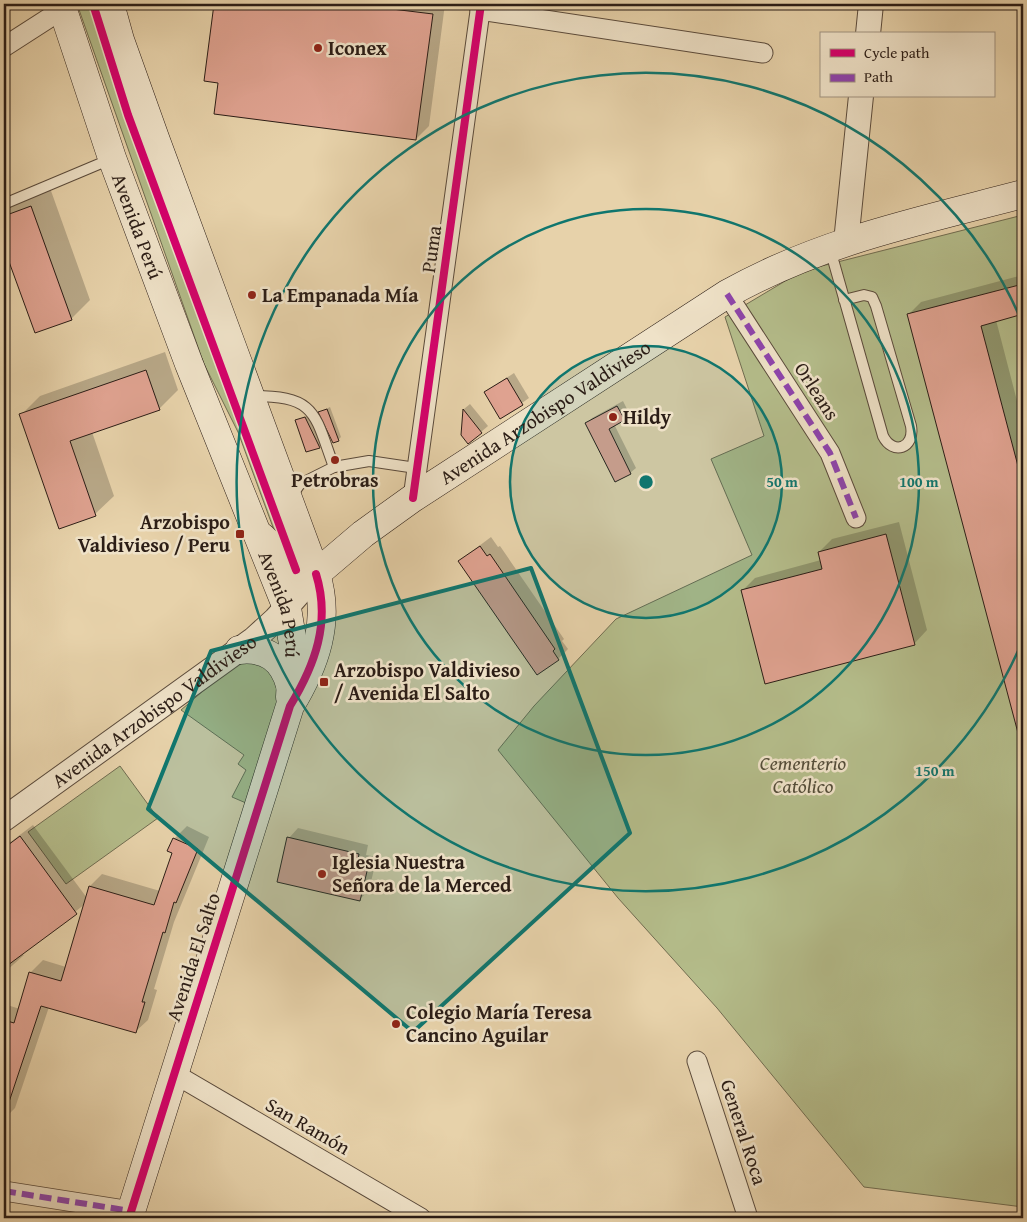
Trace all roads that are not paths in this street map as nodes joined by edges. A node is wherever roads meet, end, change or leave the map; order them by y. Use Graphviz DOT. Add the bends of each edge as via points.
graph roads {
  1 [pos="110,4"];
  2 [pos="871,4"];
  3 [pos="62,6"];
  4 [pos="480,7"];
  5 [pos="868,32"];
  6 [pos="4,47"];
  7 [pos="763,53"];
  8 [pos="861,98"];
  9 [pos="112,158"];
  10 [pos="1023,194"];
  11 [pos="4,204"];
  12 [pos="838,244"];
  13 [pos="727,294"];
  14 [pos="844,300"];
  15 [pos="250,396"];
  16 [pos="334,467"];
  17 [pos="416,468"];
  18 [pos="412,498"];
  19 [pos="289,500"];
  20 [pos="856,518"];
  21 [pos="253,528"];
  22 [pos="316,574"];
  23 [pos="286,608"];
  24 [pos="239,650"];
  25 [pos="290,696"];
  26 [pos="4,819"];
  27 [pos="697,1060"];
  28 [pos="174,1073"];
  29 [pos="4,1191"];
  30 [pos="130,1214"];
  31 [pos="421,1218"];
  32 [pos="748,1218"];
  1 -- 15 [label="main road, Avenida Perú" via="154,138"];
  2 -- 5 [label="street"];
  3 -- 6 [label="street"];
  3 -- 9 [label="main road, Avenida Perú"];
  4 -- 7 [label="street"];
  4 -- 17 [label="street, Puma"];
  8 -- 12 [label="street"];
  9 -- 11 [label="lane"];
  9 -- 21 [label="main road, Avenida Perú"];
  10 -- 12 [label="main road, Avenida Arzobispo Valdivieso"];
  12 -- 13 [label="main road, Avenida Arzobispo Valdivieso" via="776,268"];
  12 -- 14 [label="lane"];
  13 -- 18 [label="main road, Avenida Arzobispo Valdivieso"];
  13 -- 20 [label="street, Orleans" via="830,453"];
  14 -- 14 [label="lane" via="883,436 887,443 902,447 910,442 913,434 876,306 872,297 864,295"];
  15 -- 16 [label="lane" via="277,397 307,407 315,416"];
  15 -- 19 [label="main road, Avenida Perú"];
  16 -- 17 [label="lane" via="369,461"];
  16 -- 19 [label="lane" via="300,484"];
  17 -- 18 [label="street, Puma"];
  18 -- 22 [label="main road, Avenida Arzobispo Valdivieso"];
  19 -- 22 [label="main road, Avenida Perú"];
  21 -- 22 [label="main road" via="290,565 300,572"];
  21 -- 23 [label="main road, Avenida Perú"];
  22 -- 23 [label="street, Avenida Arzobispo Valdivieso"];
  22 -- 25 [label="main road, Avenida Perú" via="323,606 319,644 305,682"];
  23 -- 24 [label="street, Avenida Arzobispo Valdivieso"];
  23 -- 25 [label="main road, Avenida Perú" via="293,644"];
  24 -- 25 [label="main road" via="262,651 273,656 281,664"];
  24 -- 26 [label="street, Avenida Arzobispo Valdivieso"];
  25 -- 28 [label="main road, Avenida El Salto"];
  27 -- 32 [label="street, General Roca"];
  28 -- 30 [label="main road, Avenida El Salto"];
  28 -- 31 [label="street, San Ramón"];
  29 -- 30 [label="street"];
}
